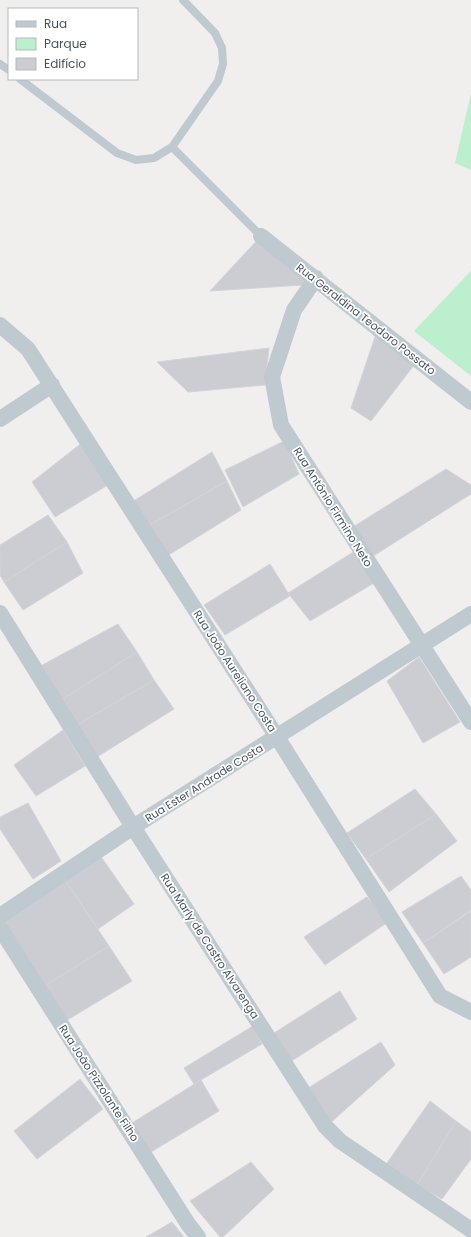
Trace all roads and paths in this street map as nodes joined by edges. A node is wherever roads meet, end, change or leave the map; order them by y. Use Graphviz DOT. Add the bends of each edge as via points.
graph roads {
  1 [pos="182,0"];
  2 [pos="21,80"];
  3 [pos="172,147"];
  4 [pos="261,236"];
  5 [pos="316,278"];
  6 [pos="0,325"];
  7 [pos="52,385"];
  8 [pos="471,402"];
  9 [pos="0,419"];
  10 [pos="0,613"];
  11 [pos="471,614"];
  12 [pos="421,645"];
  13 [pos="471,722"];
  14 [pos="277,737"];
  15 [pos="133,827"];
  16 [pos="0,916"];
  17 [pos="0,928"];
  18 [pos="471,1012"];
  19 [pos="471,1230"];
  20 [pos="198,1237"];
  1 -- 3 [label="lane" via="215,33 222,48 223,64 218,81"];
  2 -- 3 [label="lane" via="117,153 136,160 154,158"];
  3 -- 4 [label="lane"];
  4 -- 5 [label="street, Rua Geraldina Teodoro Possato"];
  5 -- 8 [label="street, Rua Geraldina Teodoro Possato"];
  5 -- 12 [label="street, Rua Antônio Firmino Neto" via="294,310 272,377 282,426"];
  6 -- 7 [label="street, Rua João Aureliano Costa" via="28,349"];
  7 -- 9 [label="street"];
  7 -- 14 [label="street, Rua João Aureliano Costa"];
  10 -- 15 [label="street, Rua Marly de Castro Alvarenga"];
  11 -- 12 [label="street, Rua Ester Andrade Costa"];
  12 -- 13 [label="street, Rua Antônio Firmino Neto"];
  12 -- 14 [label="street, Rua Ester Andrade Costa"];
  14 -- 15 [label="street, Rua Ester Andrade Costa"];
  14 -- 18 [label="street, Rua João Aureliano Costa" via="440,996"];
  15 -- 16 [label="street, Rua Ester Andrade Costa"];
  15 -- 19 [label="street, Rua Marly de Castro Alvarenga" via="325,1126 340,1141"];
  17 -- 20 [label="street, Rua João Pizzolante Filho"];
}
